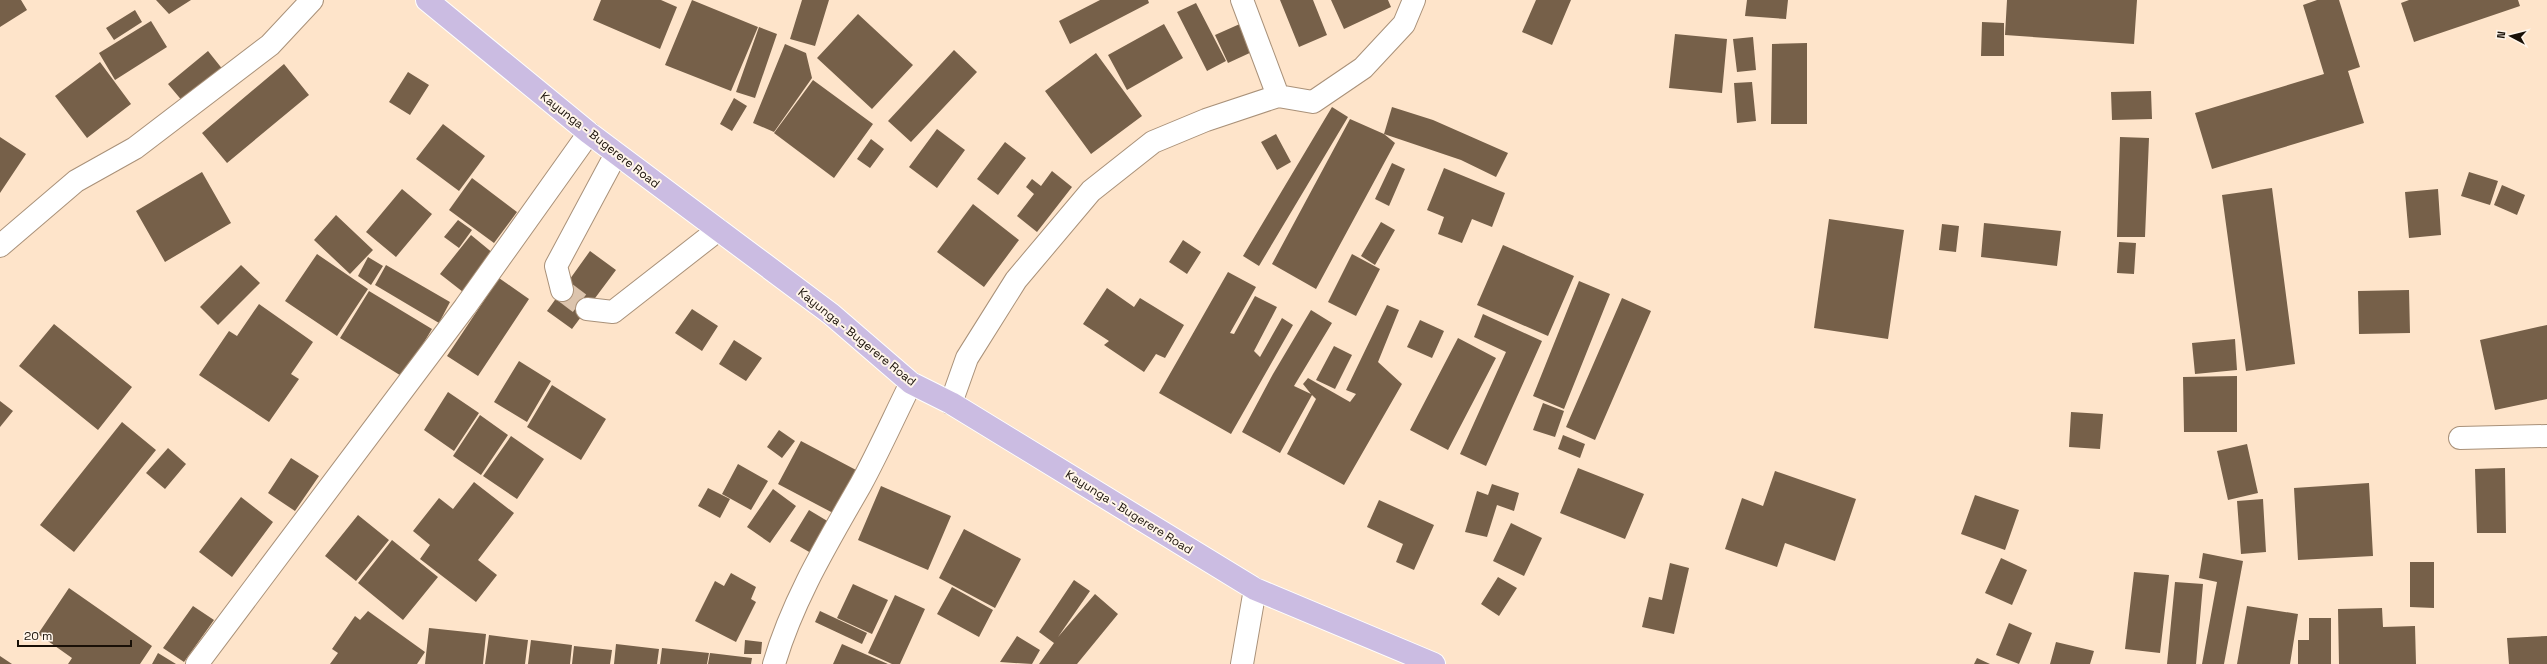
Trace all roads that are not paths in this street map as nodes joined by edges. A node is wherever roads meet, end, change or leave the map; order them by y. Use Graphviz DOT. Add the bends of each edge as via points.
graph roads {
  1 [pos="312,0"];
  2 [pos="427,0"];
  3 [pos="1242,0"];
  4 [pos="1414,0"];
  5 [pos="1278,96"];
  6 [pos="589,133"];
  7 [pos="616,154"];
  8 [pos="718,230"];
  9 [pos="0,246"];
  10 [pos="562,290"];
  11 [pos="587,308"];
  12 [pos="911,383"];
  13 [pos="951,403"];
  14 [pos="2547,436"];
  15 [pos="2460,438"];
  16 [pos="1255,589"];
  17 [pos="198,664"];
  18 [pos="774,664"];
  19 [pos="1242,664"];
  20 [pos="1434,664"];
  1 -- 9 [label="street" via="270,45 135,148 76,182"];
  2 -- 6 [label="main road, Kayunga - Bugerere Road"];
  3 -- 5 [label="street"];
  4 -- 5 [label="street" via="1404,24 1364,68 1313,102"];
  5 -- 13 [label="street" via="1206,120 1153,142 1091,191 1016,280 967,358"];
  6 -- 7 [label="main road, Kayunga - Bugerere Road"];
  6 -- 17 [label="street" via="465,308"];
  7 -- 8 [label="main road, Kayunga - Bugerere Road"];
  7 -- 10 [label="street" via="556,266"];
  8 -- 11 [label="street" via="613,312"];
  8 -- 12 [label="main road, Kayunga - Bugerere Road" via="831,314"];
  12 -- 13 [label="main road, Kayunga - Bugerere Road"];
  12 -- 18 [label="street" via="861,483 825,545 782,638"];
  13 -- 16 [label="main road, Kayunga - Bugerere Road"];
  14 -- 15 [label="street"];
  16 -- 19 [label="street"];
  16 -- 20 [label="main road, Kayunga - Bugerere Road"];
}
